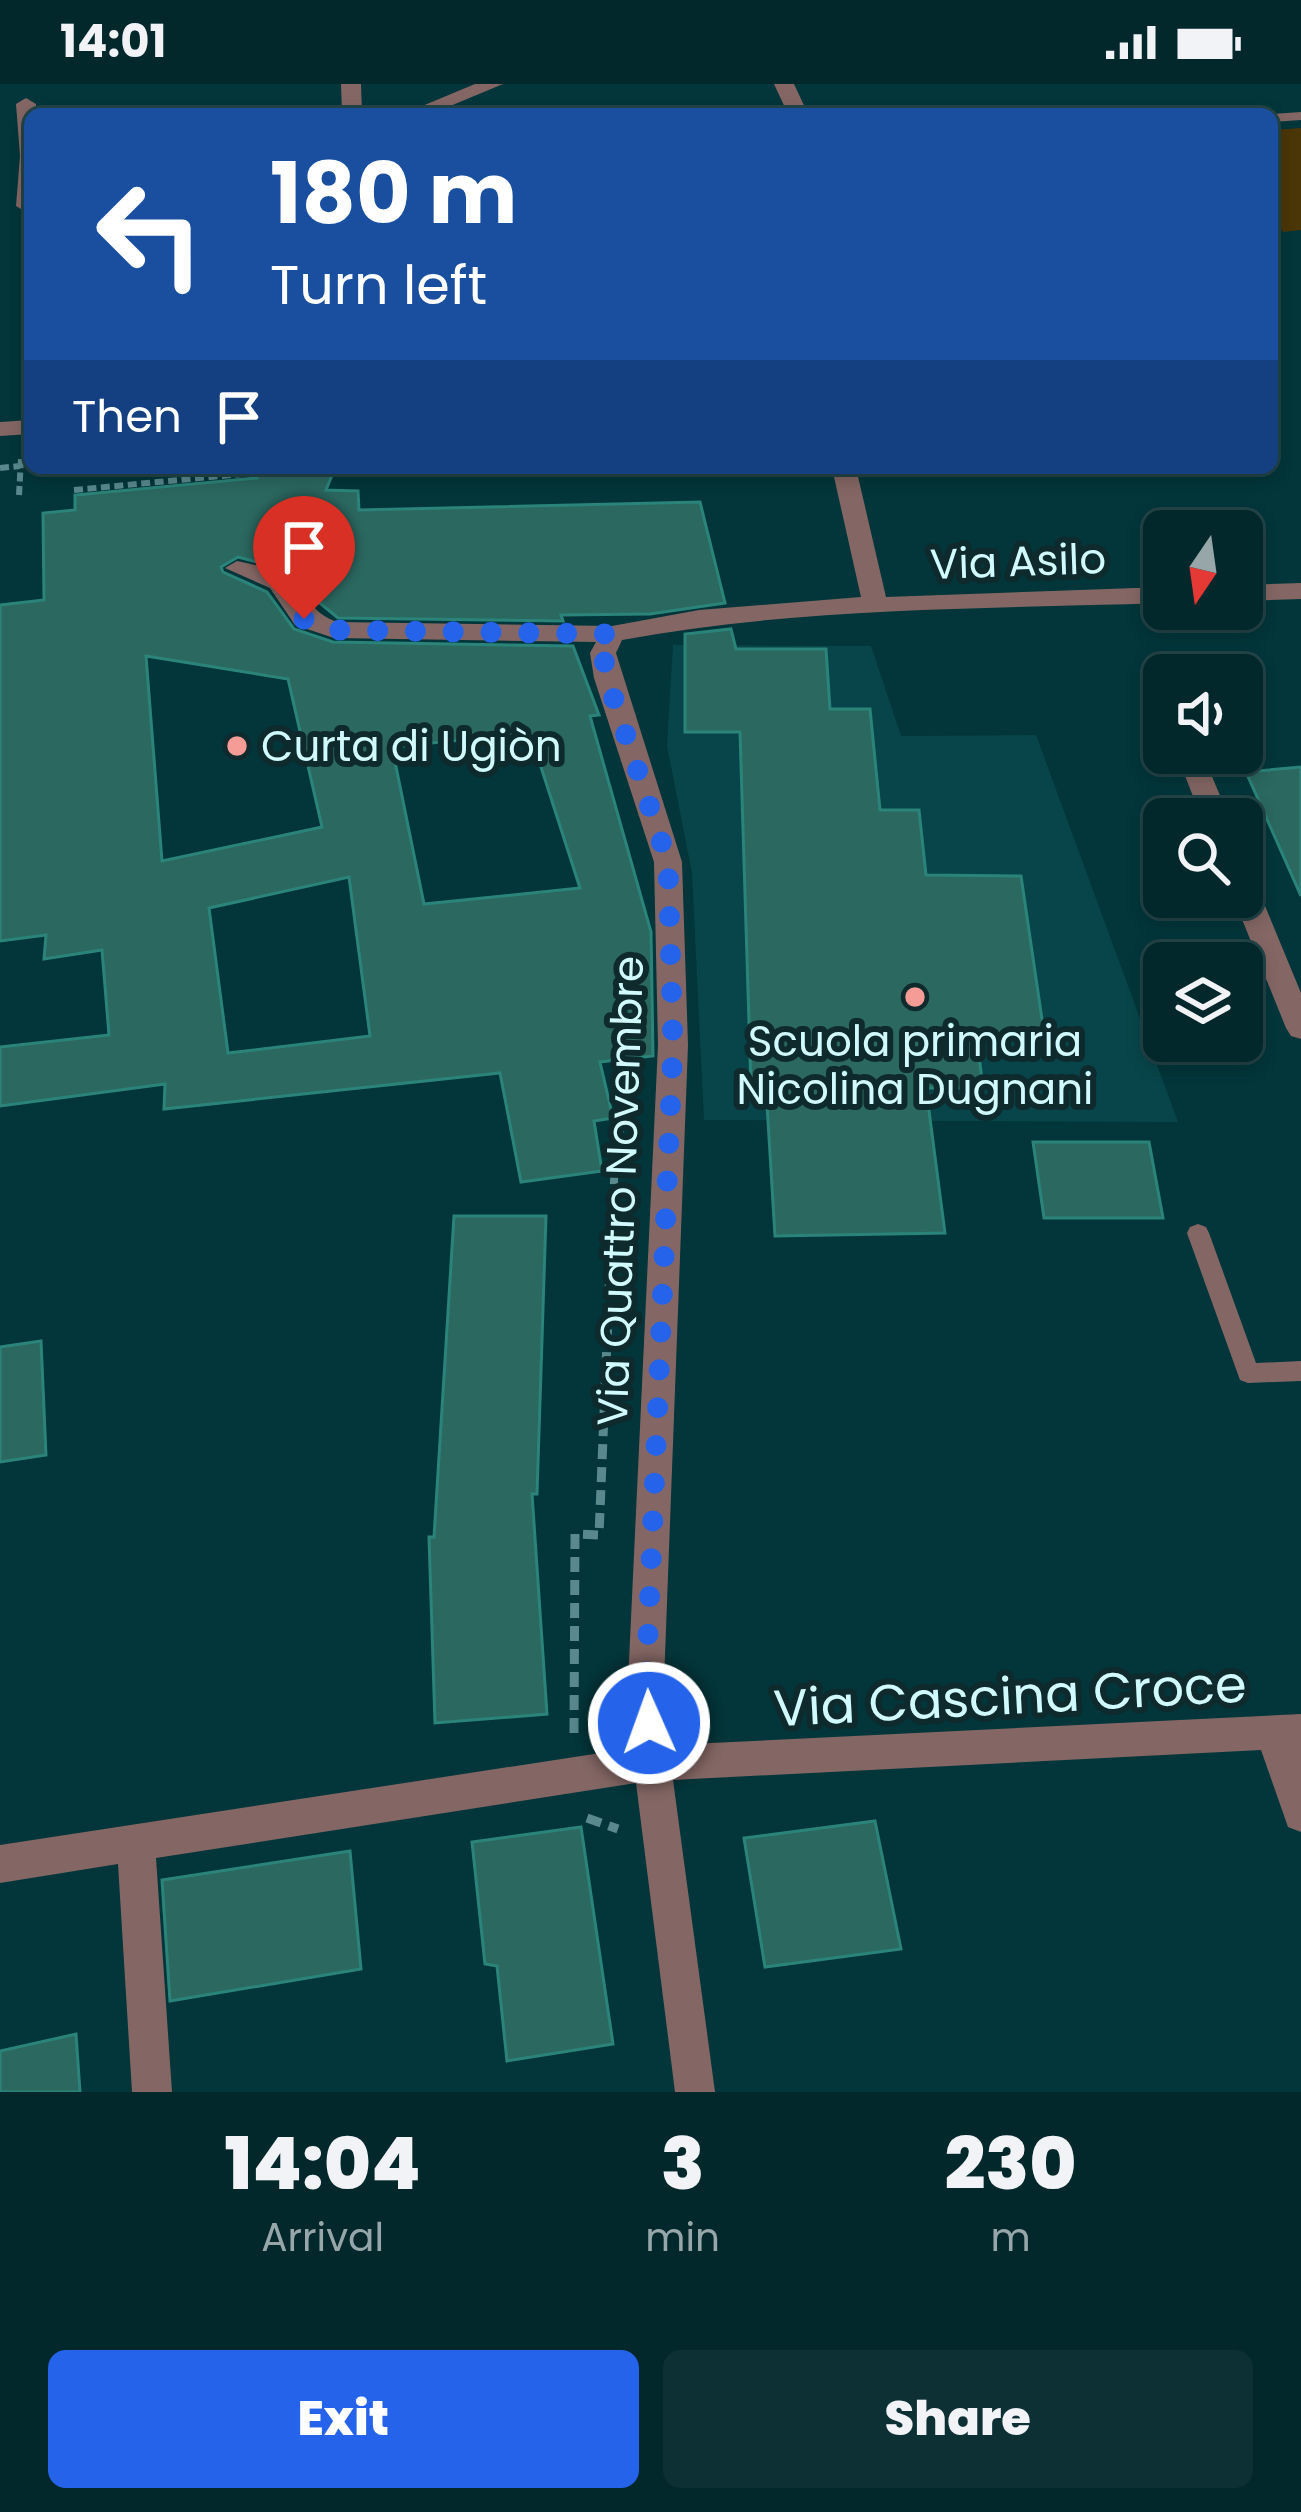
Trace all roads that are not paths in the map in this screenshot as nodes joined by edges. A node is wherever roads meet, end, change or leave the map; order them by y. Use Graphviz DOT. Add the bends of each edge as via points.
graph roads {
  1 [pos="493,84"];
  2 [pos="26,104"];
  3 [pos="26,108"];
  4 [pos="429,108"];
  5 [pos="845,474"];
  6 [pos="237,568"];
  7 [pos="1301,591"];
  8 [pos="1263,592"];
  9 [pos="1143,596"];
  10 [pos="875,604"];
  11 [pos="612,634"];
  12 [pos="1256,918"];
  13 [pos="1301,1028"];
  14 [pos="1198,1233"];
  15 [pos="1301,1371"];
  16 [pos="1287,1732"];
  17 [pos="652,1763"];
  18 [pos="1301,1814"];
  19 [pos="136,1844"];
  20 [pos="0,1864"];
  21 [pos="152,2092"];
  22 [pos="695,2092"];
  1 -- 4 [label="street"];
  2 -- 3 [label="street"];
  5 -- 10 [label="street"];
  6 -- 11 [label="street, Via Asilo" via="291,590 304,619 334,630"];
  7 -- 8 [label="street"];
  9 -- 10 [label="street, Via Asilo"];
  10 -- 11 [label="street, Via Asilo" via="699,618"];
  11 -- 17 [label="street, Via Quattro Novembre" via="603,653 607,678 668,862 673,1045 646,1682"];
  12 -- 13 [label="street"];
  14 -- 15 [label="lane" via="1248,1373"];
  16 -- 17 [label="street, Via Cascina Croce"];
  16 -- 18 [label="street"];
  17 -- 19 [label="street, Via Cascina Croce"];
  17 -- 22 [label="street, Via Quattro Novembre"];
  19 -- 20 [label="street, Via Cascina Croce"];
  19 -- 21 [label="street"];
}
